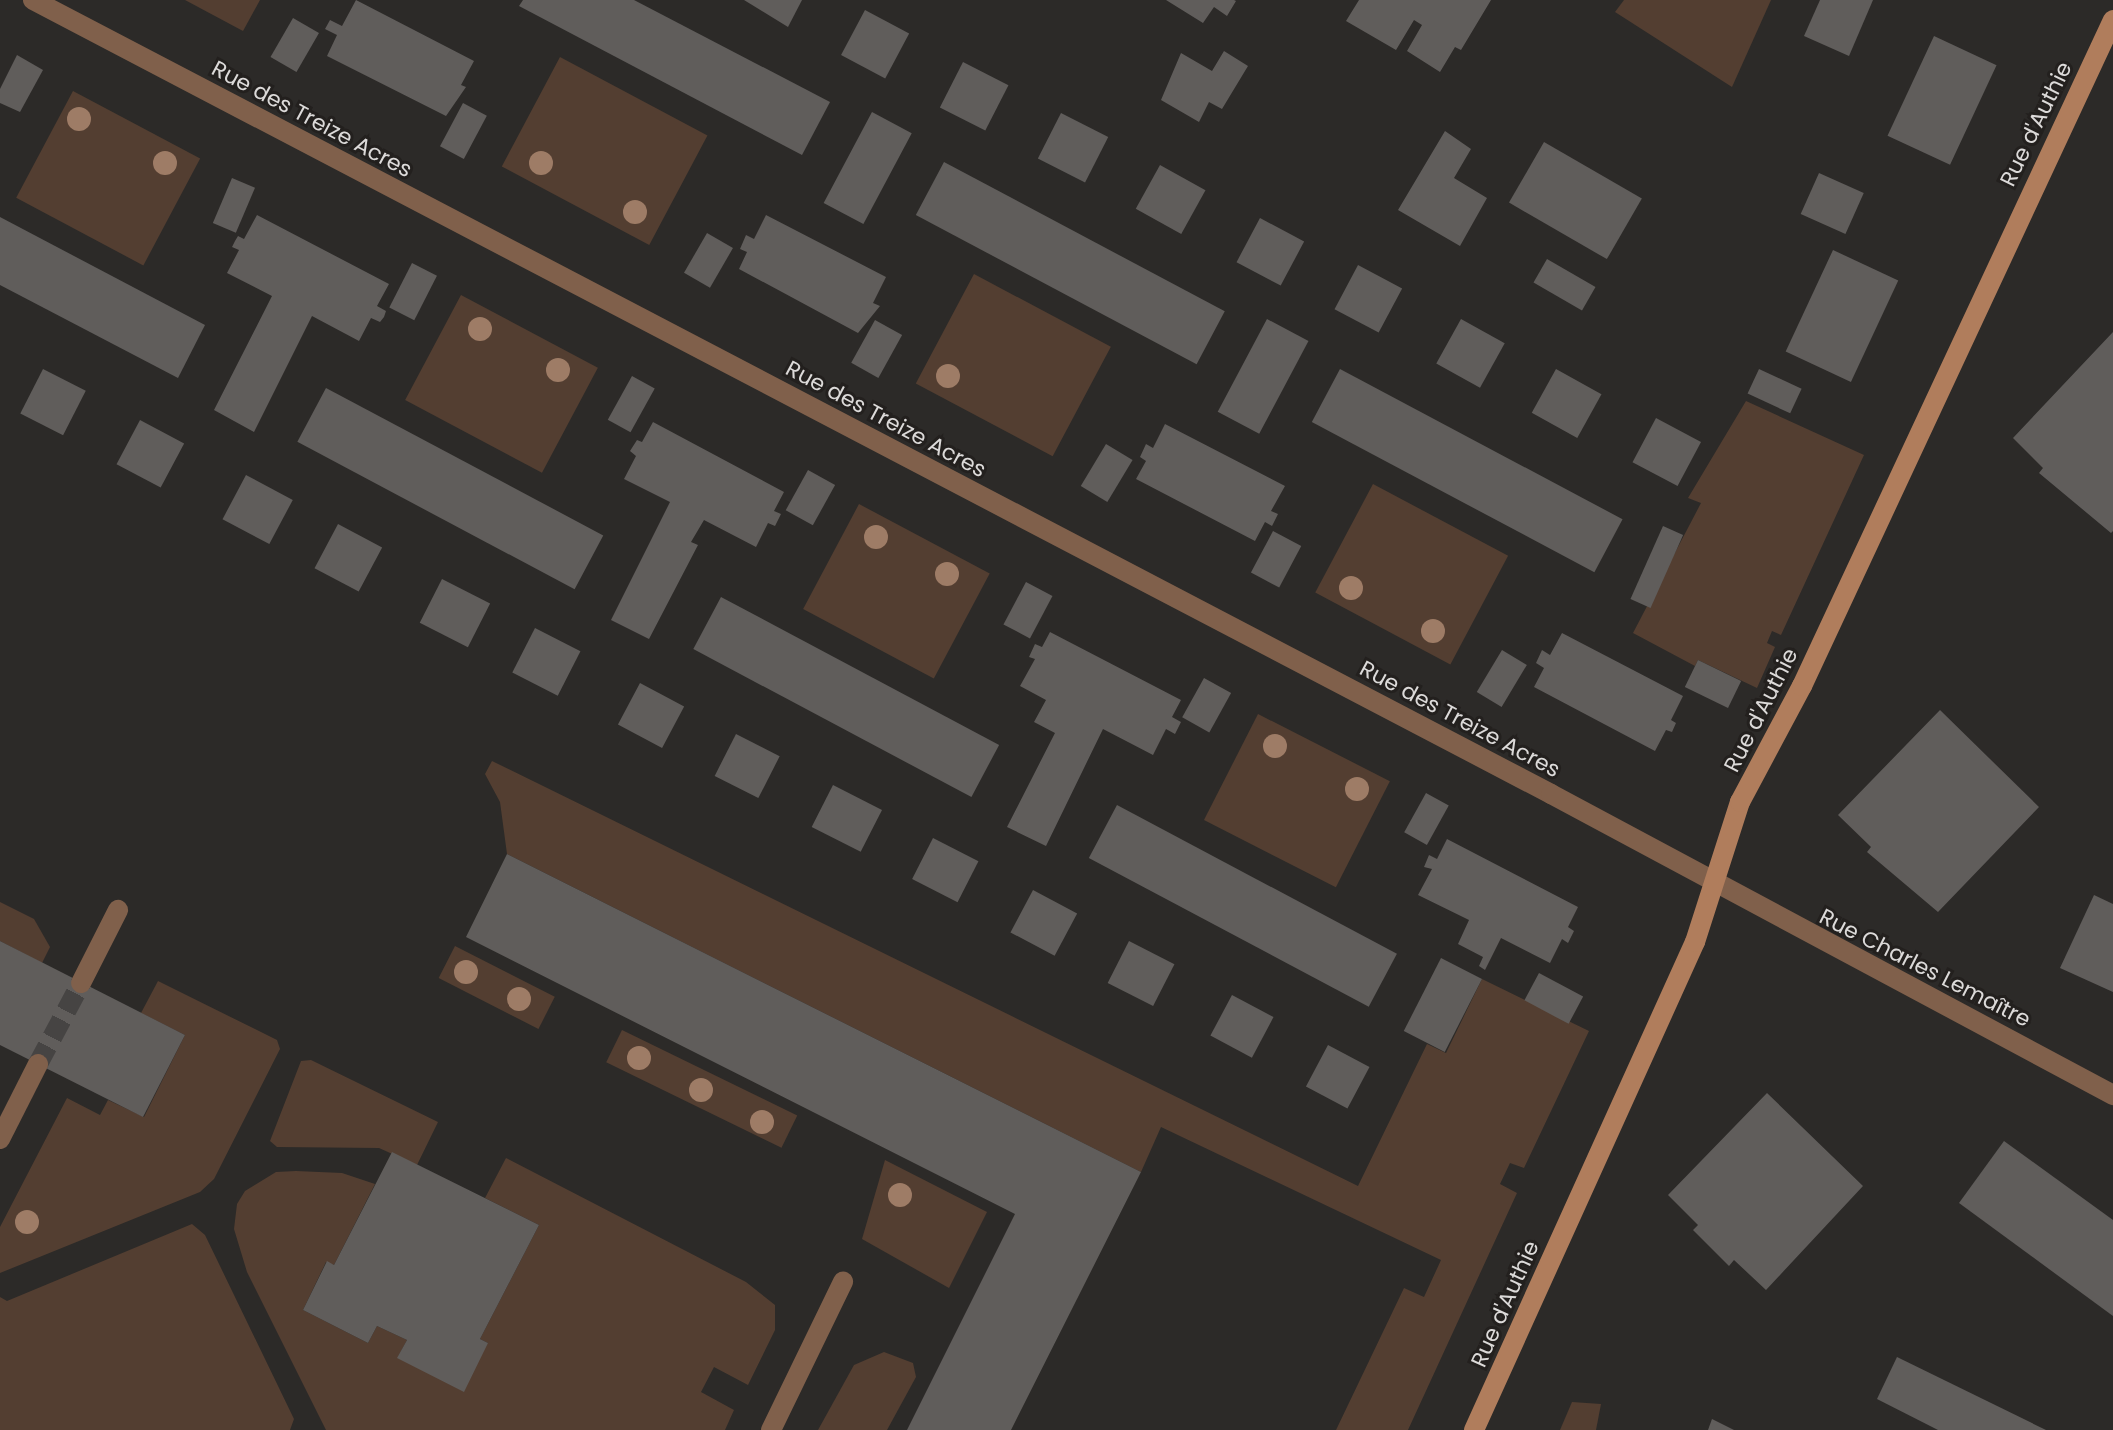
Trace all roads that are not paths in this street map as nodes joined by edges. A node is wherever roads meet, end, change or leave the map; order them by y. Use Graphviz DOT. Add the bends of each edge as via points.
graph roads {
  1 [pos="33,0"];
  2 [pos="2113,20"];
  3 [pos="1714,885"];
  4 [pos="118,910"];
  5 [pos="81,983"];
  6 [pos="38,1064"];
  7 [pos="2113,1095"];
  8 [pos="0,1139"];
  9 [pos="843,1282"];
  10 [pos="771,1430"];
  11 [pos="1474,1430"];
  1 -- 3 [label="street, Rue des Treize Acres" via="1551,794"];
  2 -- 3 [label="street, Rue d'Authie" via="1802,686 1740,802"];
  3 -- 7 [label="street, Rue Charles Lemaître"];
  3 -- 11 [label="street, Rue d'Authie" via="1695,942"];
  4 -- 5 [label="street"];
  6 -- 8 [label="street"];
  9 -- 10 [label="street"];
}
